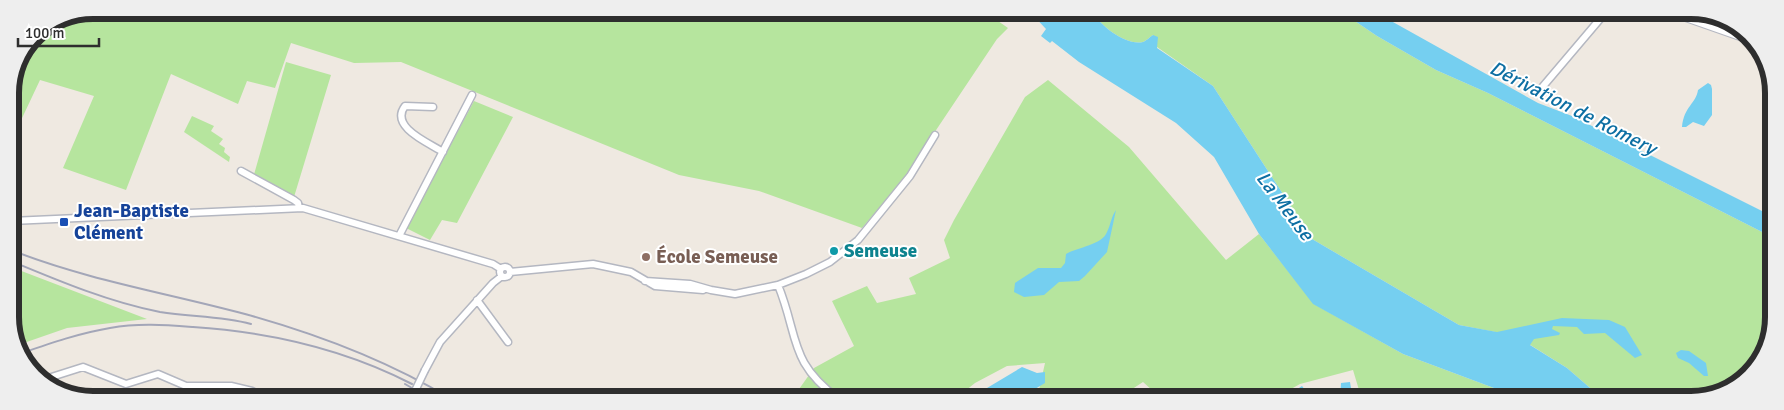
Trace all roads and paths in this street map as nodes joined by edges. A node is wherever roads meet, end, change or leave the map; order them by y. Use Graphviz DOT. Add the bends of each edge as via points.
graph roads {
  1 [pos="1600,19"];
  2 [pos="1693,19"];
  3 [pos="1737,35"];
  4 [pos="1539,91"];
  5 [pos="472,95"];
  6 [pos="433,107"];
  7 [pos="935,135"];
  8 [pos="443,152"];
  9 [pos="241,171"];
  10 [pos="299,208"];
  11 [pos="19,221"];
  12 [pos="399,236"];
  13 [pos="501,273"];
  14 [pos="778,285"];
  15 [pos="477,300"];
  16 [pos="508,342"];
  17 [pos="50,377"];
  18 [pos="207,386"];
  19 [pos="205,391"];
  20 [pos="247,391"];
  21 [pos="415,391"];
  22 [pos="829,391"];
  1 -- 4 [label="street"];
  2 -- 3 [label="main road"];
  5 -- 8 [label="street"];
  6 -- 8 [label="street" via="405,106 401,114 403,124 408,131"];
  7 -- 14 [label="street" via="910,176 858,240 830,262"];
  8 -- 12 [label="street"];
  9 -- 10 [label="street" via="294,200"];
  10 -- 11 [label="street"];
  10 -- 12 [label="street" via="317,210"];
  12 -- 13 [label="street" via="493,264"];
  13 -- 14 [label="street" via="508,276 510,272 593,264 631,272 645,281 690,284 735,294"];
  13 -- 15 [label="street"];
  14 -- 22 [label="street" via="795,342 811,376"];
  15 -- 16 [label="street"];
  15 -- 21 [label="street, bridge" via="440,342"];
  17 -- 18 [label="street" via="83,367 122,384 158,374 186,386"];
  18 -- 19 [label="street"];
  18 -- 20 [label="street"];
}
